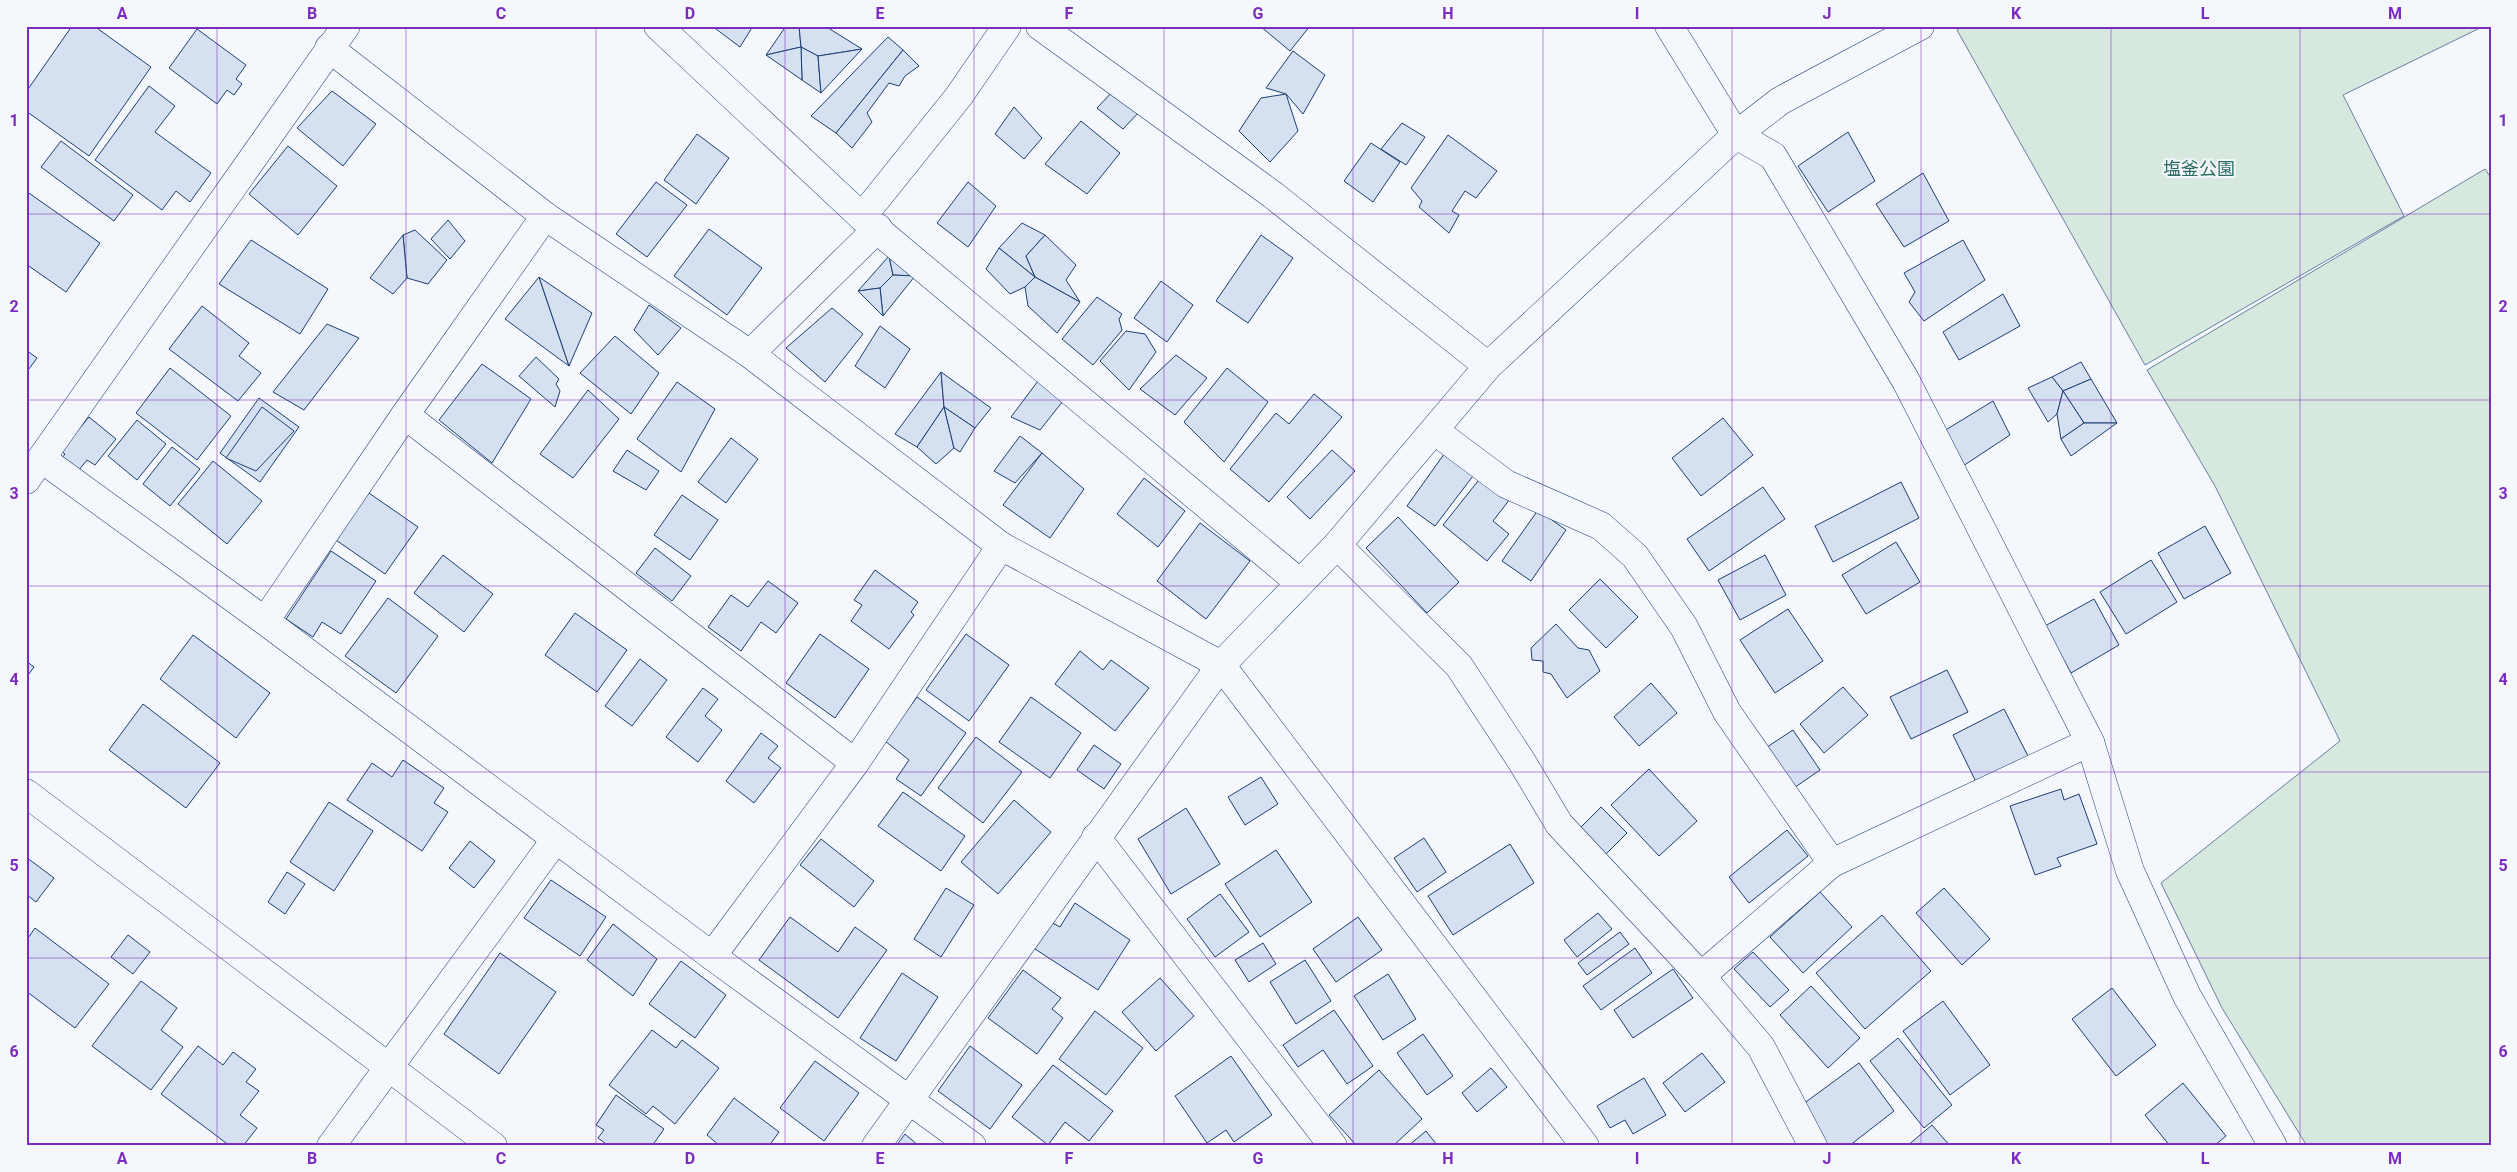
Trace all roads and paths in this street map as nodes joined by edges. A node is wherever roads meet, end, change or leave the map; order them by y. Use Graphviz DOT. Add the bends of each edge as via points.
graph roads {
  1 [pos="346,26"];
  2 [pos="658,26"];
  3 [pos="1007,26"];
  4 [pos="1040,26"];
  5 [pos="1669,26"];
  6 [pos="1920,26"];
  7 [pos="329,48"];
  8 [pos="1736,134"];
  9 [pos="545,216"];
  10 [pos="870,222"];
  11 [pos="750,354"];
  12 [pos="1488,366"];
  13 [pos="405,416"];
  14 [pos="1435,431"];
  15 [pos="34,470"];
  16 [pos="1337,545"];
  17 [pos="1001,546"];
  18 [pos="1300,583"];
  19 [pos="265,621"];
  20 [pos="1221,665"];
  21 [pos="2090,742"];
  22 [pos="855,763"];
  23 [pos="26,793"];
  24 [pos="1096,837"];
  25 [pos="556,839"];
  26 [pos="1832,863"];
  27 [pos="712,956"];
  28 [pos="1701,976"];
  29 [pos="391,1067"];
  30 [pos="910,1099"];
  31 [pos="331,1146"];
  32 [pos="493,1146"];
  33 [pos="876,1146"];
  34 [pos="972,1146"];
  35 [pos="1333,1146"];
  36 [pos="1584,1146"];
  37 [pos="1813,1146"];
  38 [pos="2273,1146"];
  1 -- 7 [label="street"];
  2 -- 10 [label="street"];
  3 -- 10 [label="street"];
  4 -- 12 [label="street" via="1274,195"];
  5 -- 8 [label="street"];
  6 -- 8 [label="street" via="1780,101"];
  7 -- 9 [label="street"];
  7 -- 15 [label="street"];
  8 -- 12 [label="street"];
  8 -- 21 [label="street" via="1773,156 1906,381"];
  9 -- 11 [label="street"];
  9 -- 13 [label="street"];
  10 -- 11 [label="street"];
  10 -- 18 [label="street"];
  11 -- 17 [label="street"];
  12 -- 14 [label="street"];
  13 -- 19 [label="street"];
  13 -- 22 [label="street"];
  14 -- 16 [label="street"];
  14 -- 26 [label="street" via="1506,484 1601,526 1635,556 1684,626 1727,712"];
  15 -- 19 [label="street"];
  16 -- 18 [label="street"];
  16 -- 28 [label="street" via="1459,666 1559,824"];
  17 -- 20 [label="street"];
  17 -- 22 [label="street"];
  18 -- 20 [label="street"];
  19 -- 25 [label="street"];
  20 -- 24 [label="street"];
  20 -- 36 [label="street"];
  21 -- 26 [label="street"];
  21 -- 38 [label="street" via="2130,871 2187,996"];
  22 -- 27 [label="street"];
  23 -- 29 [label="street"];
  24 -- 30 [label="street"];
  24 -- 35 [label="street"];
  25 -- 27 [label="street"];
  25 -- 29 [label="street"];
  26 -- 28 [label="street"];
  27 -- 30 [label="street"];
  28 -- 37 [label="street" via="1761,1047"];
  29 -- 31 [label="street"];
  29 -- 32 [label="street"];
  30 -- 33 [label="street"];
  30 -- 34 [label="street"];
}
